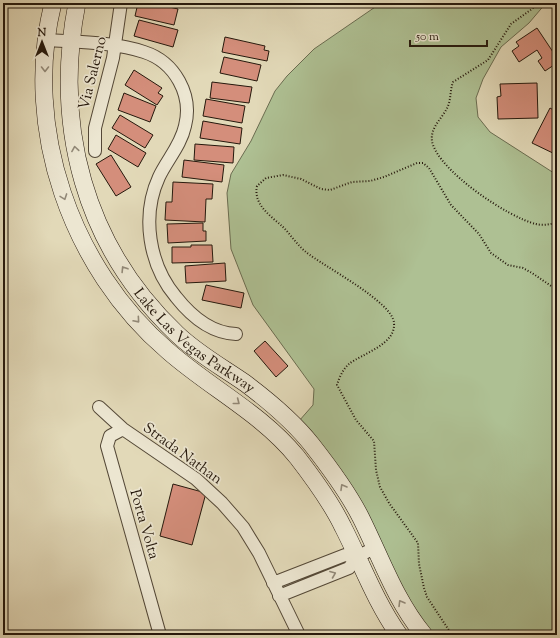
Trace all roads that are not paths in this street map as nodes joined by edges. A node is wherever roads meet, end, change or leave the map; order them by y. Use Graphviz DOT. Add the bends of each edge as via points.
graph roads {
  1 [pos="54,3"];
  2 [pos="77,3"];
  3 [pos="121,3"];
  4 [pos="48,40"];
  5 [pos="70,42"];
  6 [pos="115,46"];
  7 [pos="95,151"];
  8 [pos="236,334"];
  9 [pos="99,407"];
  10 [pos="124,429"];
  11 [pos="374,548"];
  12 [pos="357,556"];
  13 [pos="273,583"];
  14 [pos="279,596"];
  15 [pos="160,635"];
  16 [pos="299,635"];
  17 [pos="399,635"];
  18 [pos="424,635"];
  1 -- 4 [label="street, Lake Las Vegas Parkway"];
  2 -- 5 [label="street, Lake Las Vegas Parkway"];
  3 -- 6 [label="street, Via Salerno"];
  4 -- 5 [label="street"];
  4 -- 12 [label="street, Lake Las Vegas Parkway, one-way" via="45,58 45,102 50,142 59,182 73,220 91,257 138,323 167,351 266,425 296,456 321,489"];
  5 -- 6 [label="street"];
  11 -- 5 [label="street, Lake Las Vegas Parkway, one-way" via="338,478 311,443 274,406 245,383 209,361 177,334 149,304 124,271 104,235 88,197 76,157 69,116"];
  6 -- 7 [label="street, Via Salerno" via="95,128"];
  6 -- 8 [label="street" via="143,51 162,61 177,77 186,97 184,133 158,180 151,205 151,245 159,270 172,293 203,323 218,331"];
  9 -- 10 [label="street, Strada Nathan"];
  10 -- 13 [label="street, Strada Nathan" via="196,479 222,503 243,527"];
  10 -- 15 [label="street, Porta Volta" via="110,436 107,446"];
  11 -- 12 [label="street"];
  18 -- 11 [label="street, Lake Las Vegas Parkway, one-way" via="403,606"];
  12 -- 13 [label="street" via="345,555"];
  14 -- 12 [label="street, one-way" via="350,568"];
  12 -- 17 [label="street, Lake Las Vegas Parkway" via="373,593"];
  13 -- 14 [label="street, Strada Nathan"];
  14 -- 16 [label="street, Strada Nathan"];
}
